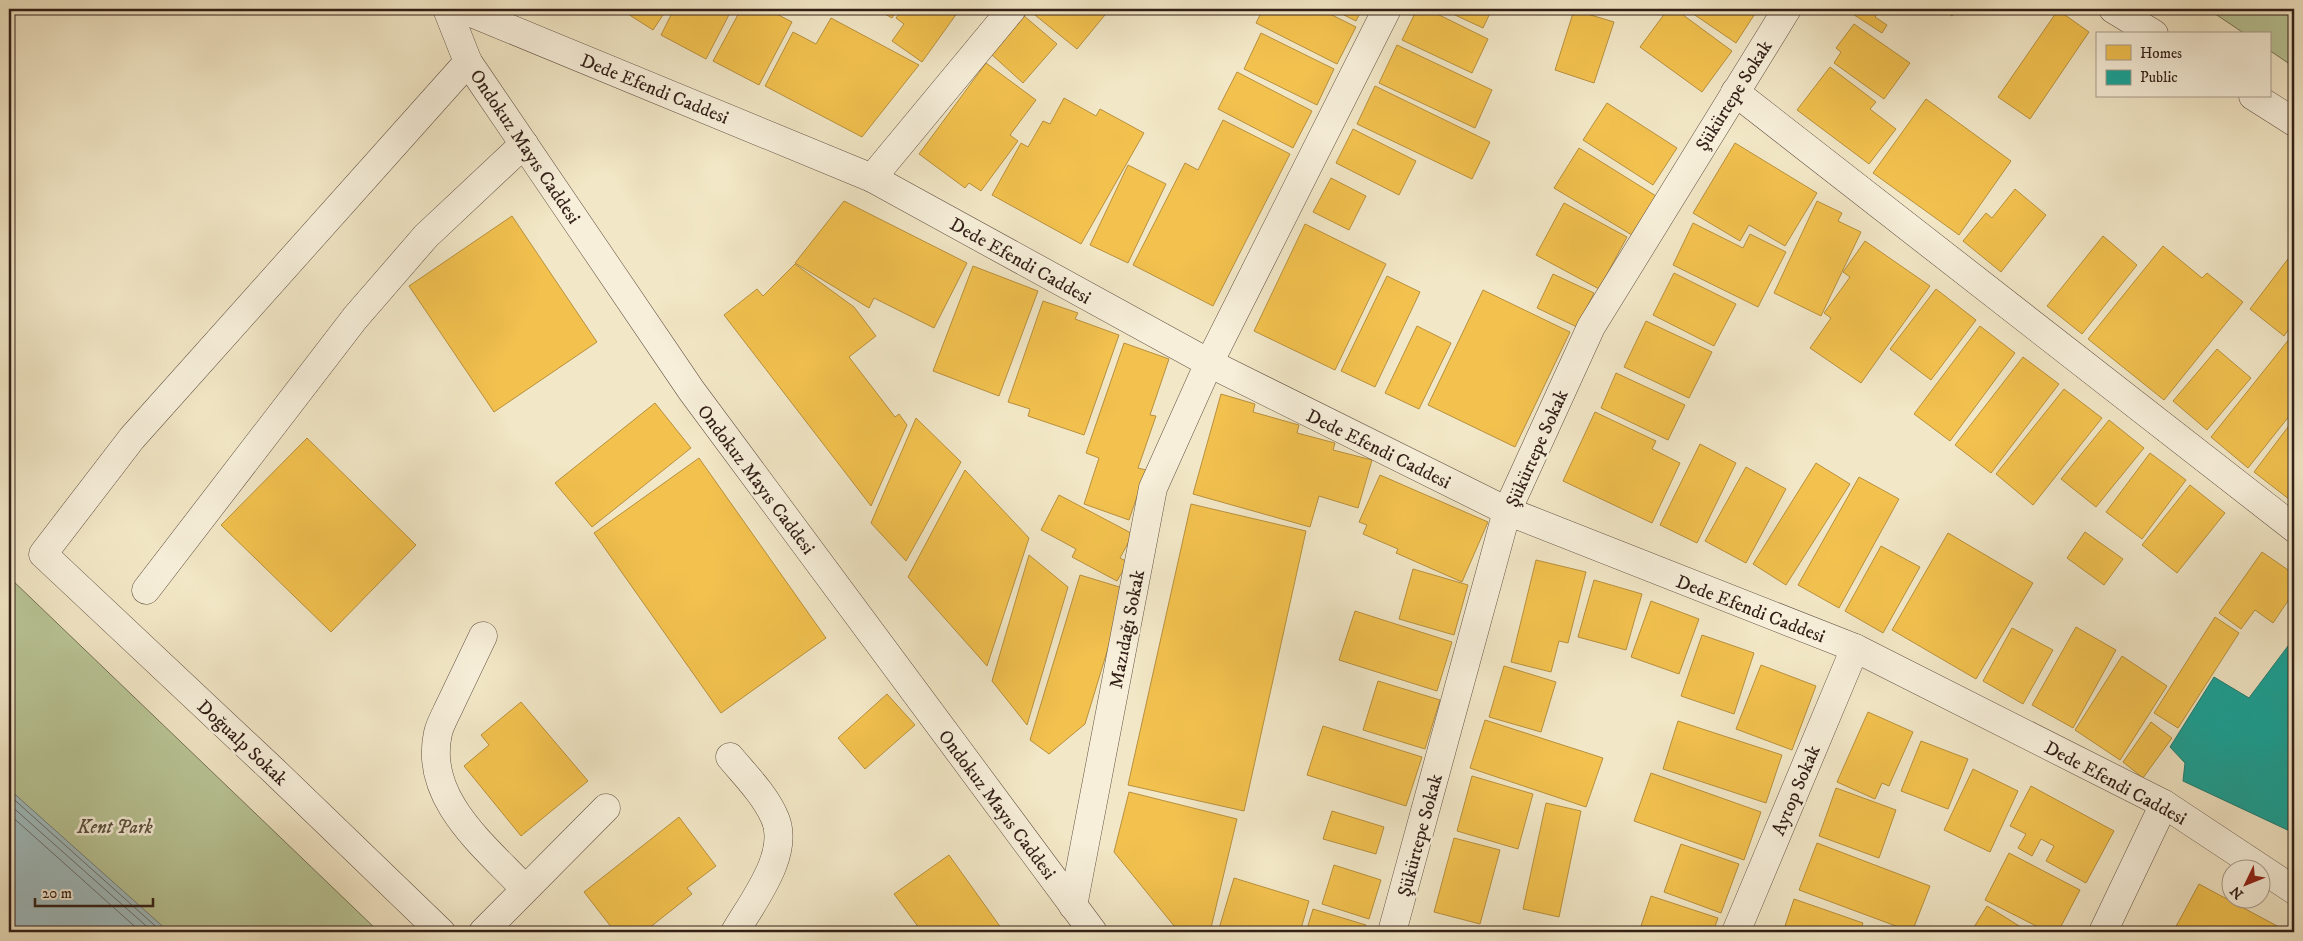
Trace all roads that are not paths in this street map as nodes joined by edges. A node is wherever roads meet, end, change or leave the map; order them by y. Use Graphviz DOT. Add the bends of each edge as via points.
graph roads {
  1 [pos="447,9"];
  2 [pos="462,9"];
  3 [pos="1012,9"];
  4 [pos="1387,9"];
  5 [pos="1787,9"];
  6 [pos="2125,12"];
  7 [pos="2151,32"];
  8 [pos="468,62"];
  9 [pos="1735,92"];
  10 [pos="2256,98"];
  11 [pos="2294,122"];
  12 [pos="524,144"];
  13 [pos="872,178"];
  14 [pos="1209,363"];
  15 [pos="1507,511"];
  16 [pos="2294,528"];
  17 [pos="146,590"];
  18 [pos="482,636"];
  19 [pos="1855,648"];
  20 [pos="730,757"];
  21 [pos="2164,804"];
  22 [pos="606,808"];
  23 [pos="525,889"];
  24 [pos="2294,890"];
  25 [pos="1073,906"];
  26 [pos="441,932"];
  27 [pos="483,932"];
  28 [pos="735,932"];
  29 [pos="1093,932"];
  30 [pos="1392,932"];
  31 [pos="1736,932"];
  32 [pos="2103,932"];
  1 -- 8 [label="street, Ondokuz Mayıs Caddesi"];
  2 -- 13 [label="street, Dede Efendi Caddesi"];
  3 -- 13 [label="street"];
  4 -- 14 [label="street, Mazıdağı Sokak"];
  5 -- 9 [label="street, Şükürtepe Sokak"];
  6 -- 7 [label="street"];
  8 -- 12 [label="street, Ondokuz Mayıs Caddesi"];
  8 -- 26 [label="street, Doğualp Sokak" via="132,438 42,554"];
  9 -- 15 [label="street, Şükürtepe Sokak" via="1591,326"];
  9 -- 16 [label="street"];
  10 -- 11 [label="street"];
  12 -- 17 [label="street" via="426,236 355,318"];
  12 -- 25 [label="street, Ondokuz Mayıs Caddesi" via="691,390"];
  13 -- 14 [label="street, Dede Efendi Caddesi"];
  14 -- 15 [label="street, Dede Efendi Caddesi"];
  14 -- 25 [label="street, Mazıdağı Sokak" via="1152,488"];
  15 -- 19 [label="street, Dede Efendi Caddesi"];
  15 -- 30 [label="street, Şükürtepe Sokak"];
  18 -- 23 [label="street" via="438,732 436,756 440,780 448,802 462,822"];
  19 -- 21 [label="street, Dede Efendi Caddesi"];
  19 -- 31 [label="street, Aytop Sokak"];
  20 -- 28 [label="street" via="766,802 775,817 779,834 773,866"];
  21 -- 24 [label="street, Dede Efendi Caddesi"];
  21 -- 32 [label="street"];
  22 -- 23 [label="street"];
  23 -- 27 [label="street"];
  25 -- 29 [label="street, Ondokuz Mayıs Caddesi"];
}
